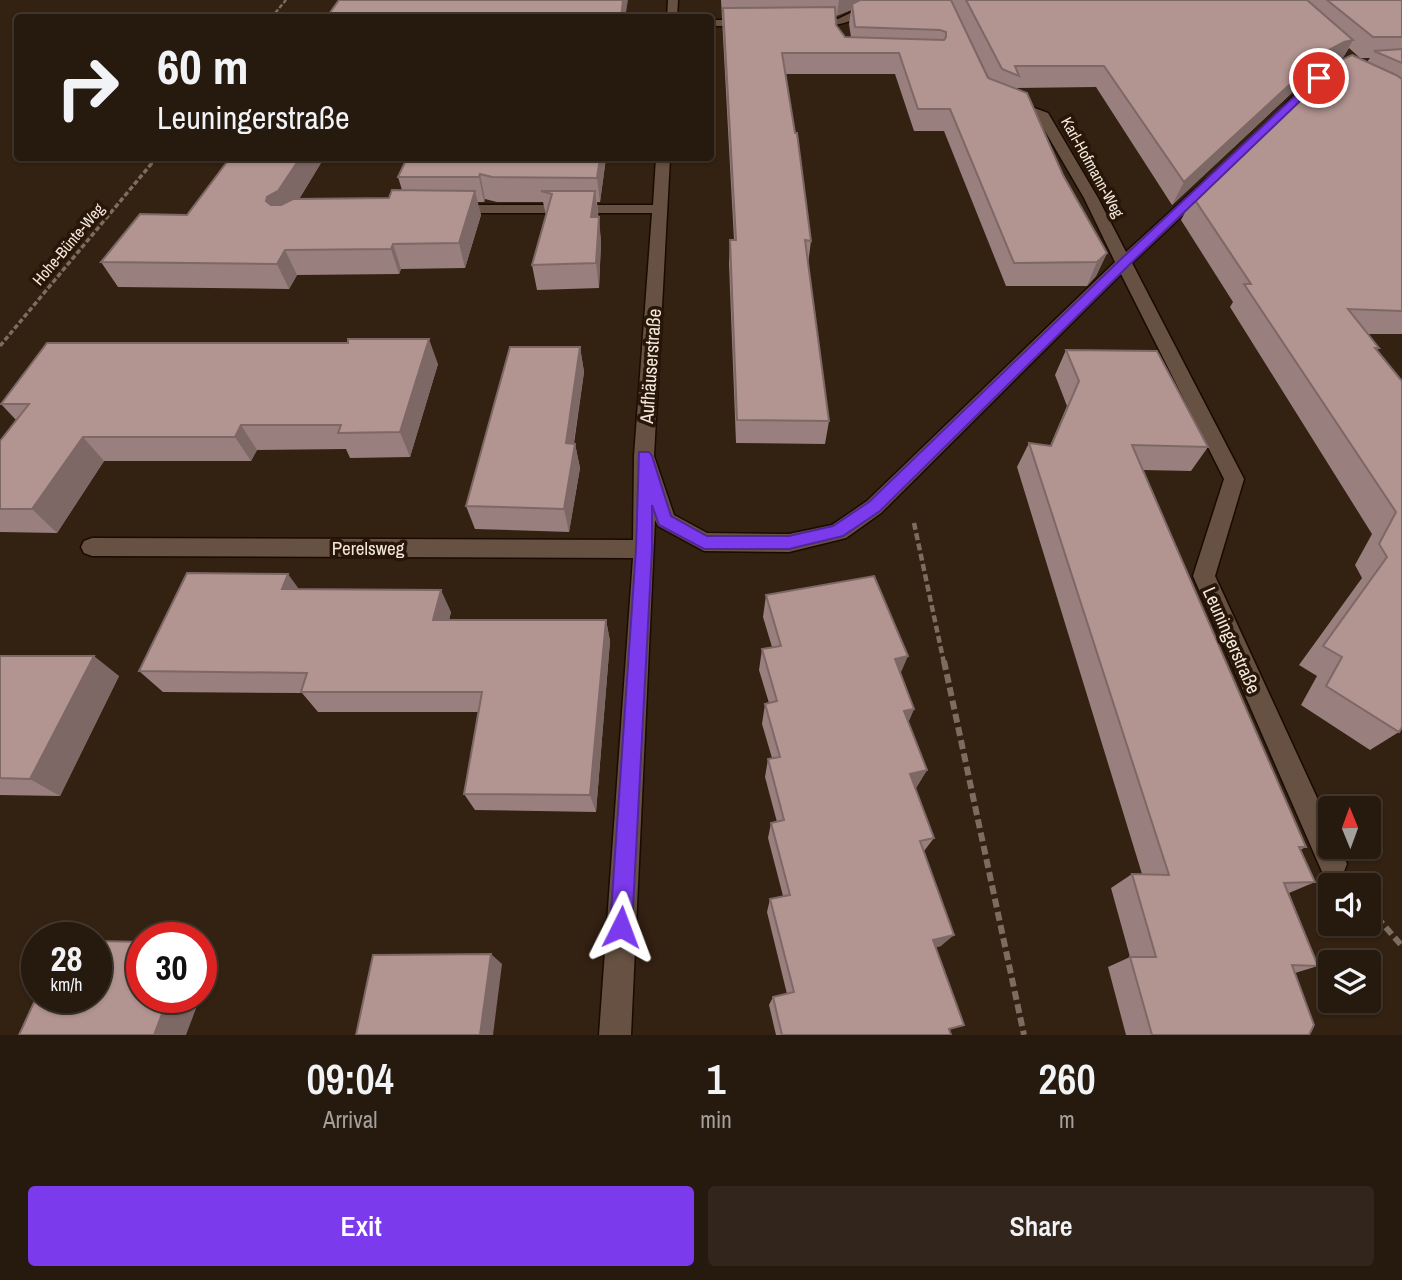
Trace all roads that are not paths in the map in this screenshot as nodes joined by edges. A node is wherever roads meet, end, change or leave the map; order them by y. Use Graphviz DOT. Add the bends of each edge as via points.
graph roads {
  1 [pos="885,0"];
  2 [pos="714,23"];
  3 [pos="762,23"];
  4 [pos="801,23"];
  5 [pos="1402,63"];
  6 [pos="1337,68"];
  7 [pos="1362,79"];
  8 [pos="1000,100"];
  9 [pos="1273,123"];
  10 [pos="663,161"];
  11 [pos="1226,168"];
  12 [pos="440,209"];
  13 [pos="660,209"];
  14 [pos="1124,262"];
  15 [pos="644,456"];
  16 [pos="92,547"];
  17 [pos="644,549"];
  18 [pos="1333,864"];
  19 [pos="615,1035"];
  1 -- 4 [label="street" via="840,28"];
  2 -- 3 [label="street"];
  5 -- 6 [label="street" via="1350,59"];
  6 -- 7 [label="street"];
  6 -- 9 [label="street" via="1319,78"];
  8 -- 14 [label="street, Karl-Hofmann-Weg" via="1043,116"];
  10 -- 13 [label="street, Aufhäuserstraße"];
  11 -- 14 [label="street"];
  12 -- 13 [label="street"];
  13 -- 15 [label="street, Aufhäuserstraße"];
  14 -- 15 [label="street" via="874,507 838,532 789,542 704,542 665,520"];
  14 -- 18 [label="street, Leuningerstraße" via="1234,479 1204,576"];
  15 -- 17 [label="street, Aufhäuserstraße"];
  16 -- 17 [label="street, Perelsweg"];
  17 -- 19 [label="street, Aufhäuserstraße"];
}
